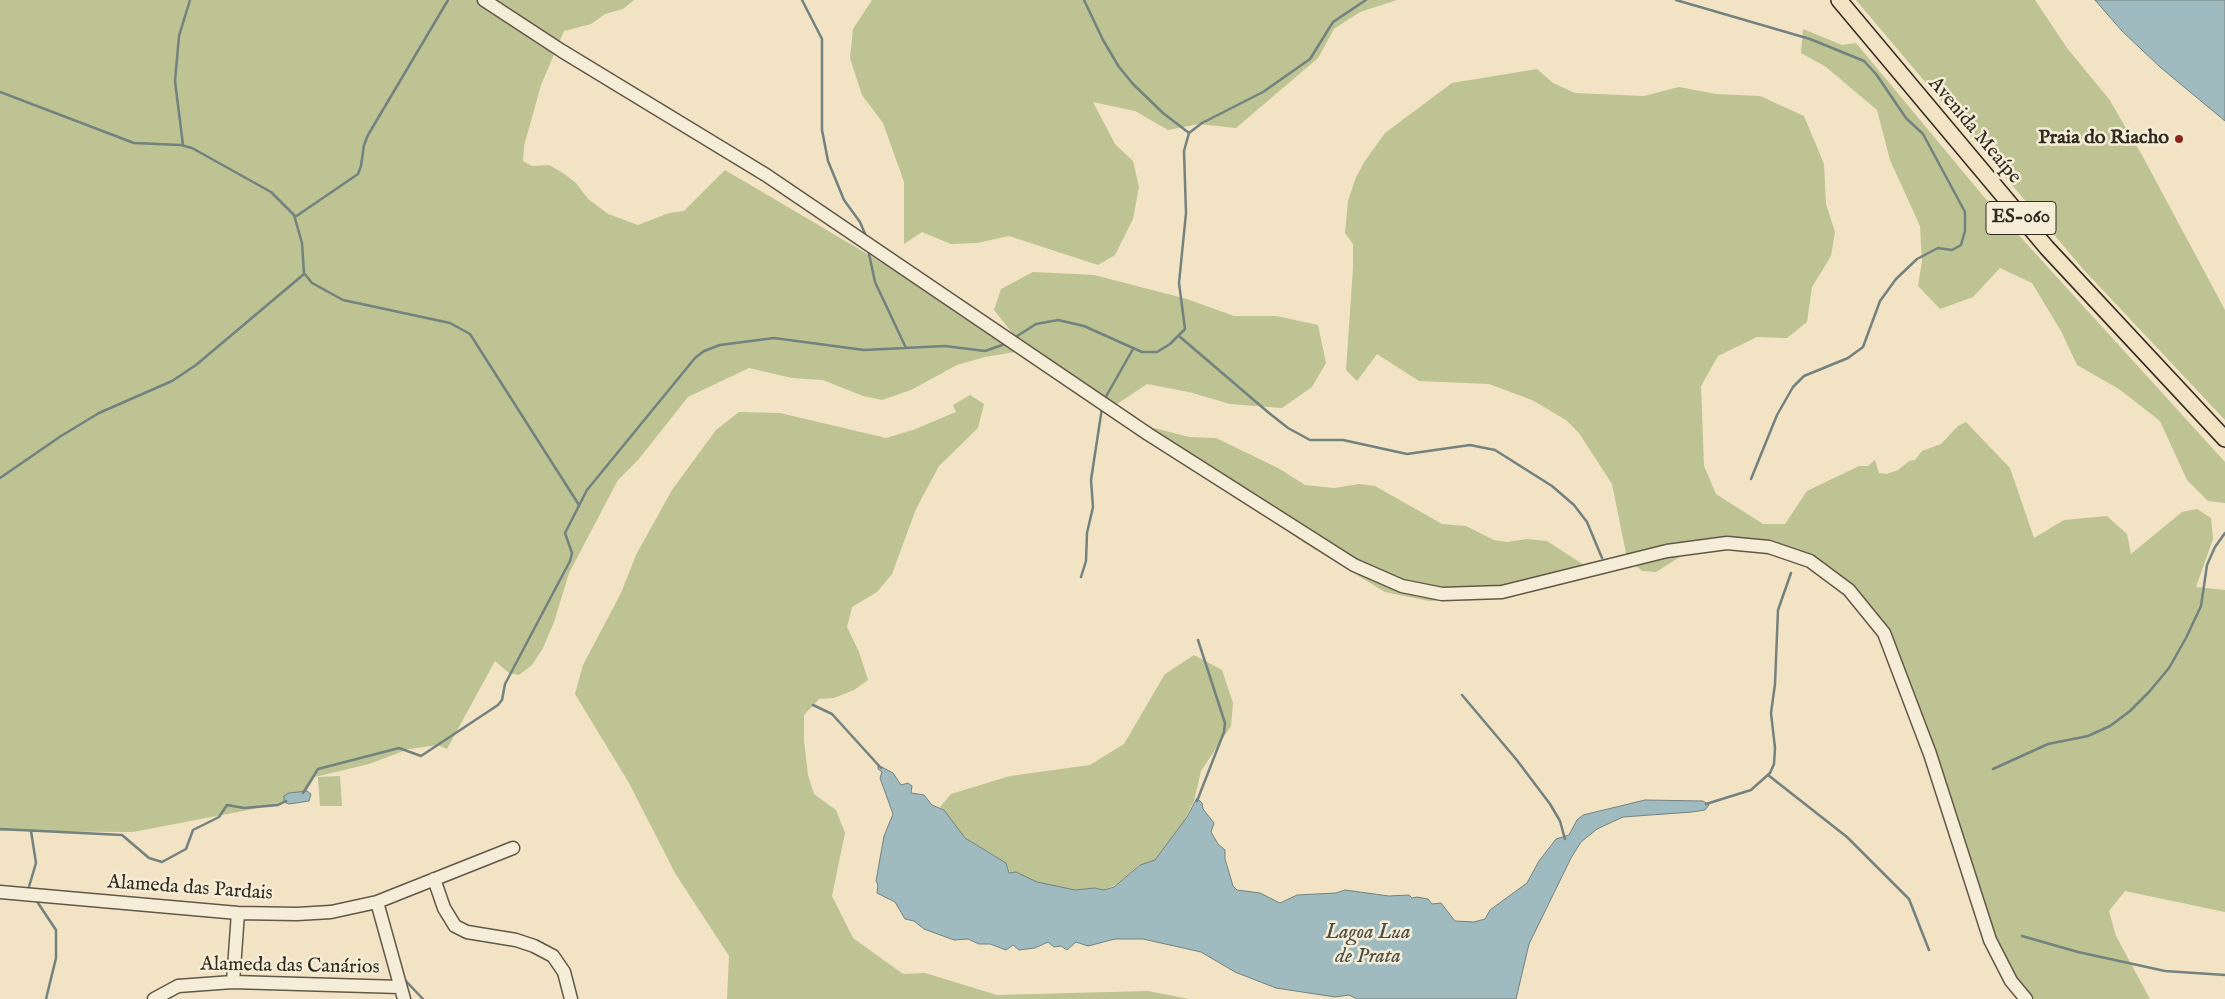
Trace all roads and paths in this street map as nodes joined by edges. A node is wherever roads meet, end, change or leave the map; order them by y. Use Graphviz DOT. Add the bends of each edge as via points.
graph roads {
  1 [pos="484,0"];
  2 [pos="1839,0"];
  3 [pos="2225,439"];
  4 [pos="513,848"];
  5 [pos="434,879"];
  6 [pos="0,892"];
  7 [pos="377,902"];
  8 [pos="238,913"];
  9 [pos="232,982"];
  10 [pos="402,993"];
  11 [pos="154,999"];
  12 [pos="571,999"];
  13 [pos="2026,999"];
  1 -- 13 [label="street" via="766,175 1164,444 1354,565 1402,586 1442,594 1502,592 1667,552 1727,543 1769,547 1810,561 1849,590 1884,633 1930,754 1990,940 2011,981"];
  2 -- 3 [label="main road, Avenida Meaípe / ES-060" via="2048,248"];
  4 -- 5 [label="street, Alameda das Pardais"];
  5 -- 7 [label="street, Alameda das Pardais"];
  5 -- 12 [label="street" via="444,908 455,926 467,932 516,940 553,956 564,972"];
  6 -- 8 [label="street, Alameda das Pardais"];
  7 -- 8 [label="street, Alameda das Pardais" via="331,912"];
  7 -- 10 [label="street"];
  8 -- 9 [label="street"];
  9 -- 10 [label="street, Alameda das Canários"];
  9 -- 11 [label="street, Alameda das Canários" via="178,986"];
}
